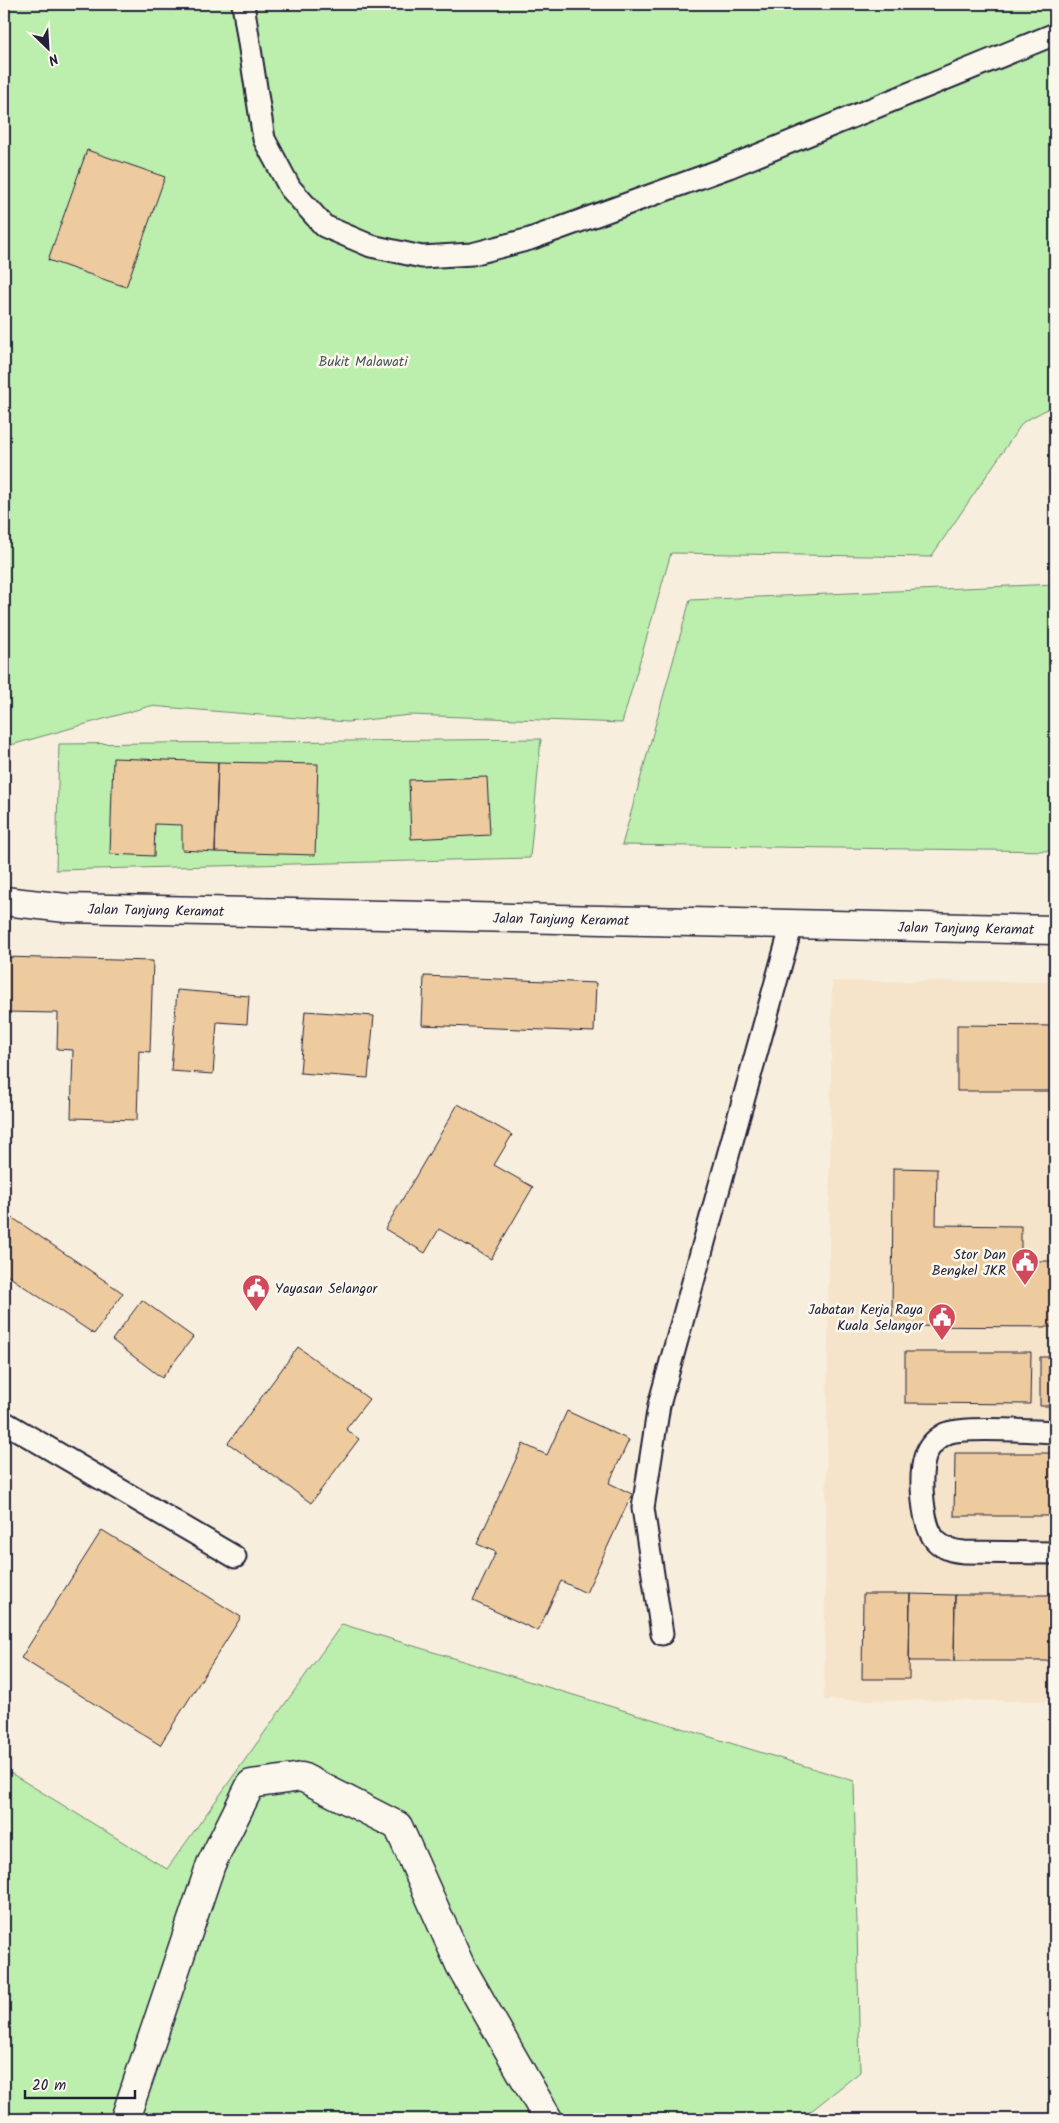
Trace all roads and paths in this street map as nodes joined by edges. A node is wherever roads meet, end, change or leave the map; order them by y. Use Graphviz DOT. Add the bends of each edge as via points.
graph roads {
  1 [pos="243,4"];
  2 [pos="1055,34"];
  3 [pos="4,901"];
  4 [pos="66,908"];
  5 [pos="4,920"];
  6 [pos="792,924"];
  7 [pos="1055,930"];
  8 [pos="4,1422"];
  9 [pos="1055,1432"];
  10 [pos="1055,1553"];
  11 [pos="235,1557"];
  12 [pos="662,1634"];
  13 [pos="125,2119"];
  14 [pos="548,2119"];
  1 -- 2 [label="lane" via="264,139 290,188 324,226 371,246 422,258 472,254 530,239 729,167"];
  3 -- 4 [label="street"];
  4 -- 5 [label="street"];
  4 -- 6 [label="street, Jalan Tanjung Keramat"];
  6 -- 7 [label="street, Jalan Tanjung Keramat"];
  6 -- 12 [label="lane" via="659,1405 643,1508"];
  8 -- 11 [label="lane"];
  9 -- 10 [label="lane" via="962,1430 946,1433 933,1442 925,1455 923,1470 924,1516 928,1531 949,1550"];
  13 -- 14 [label="street" via="211,1864 252,1784 302,1777 398,1826 460,1965"];
}
